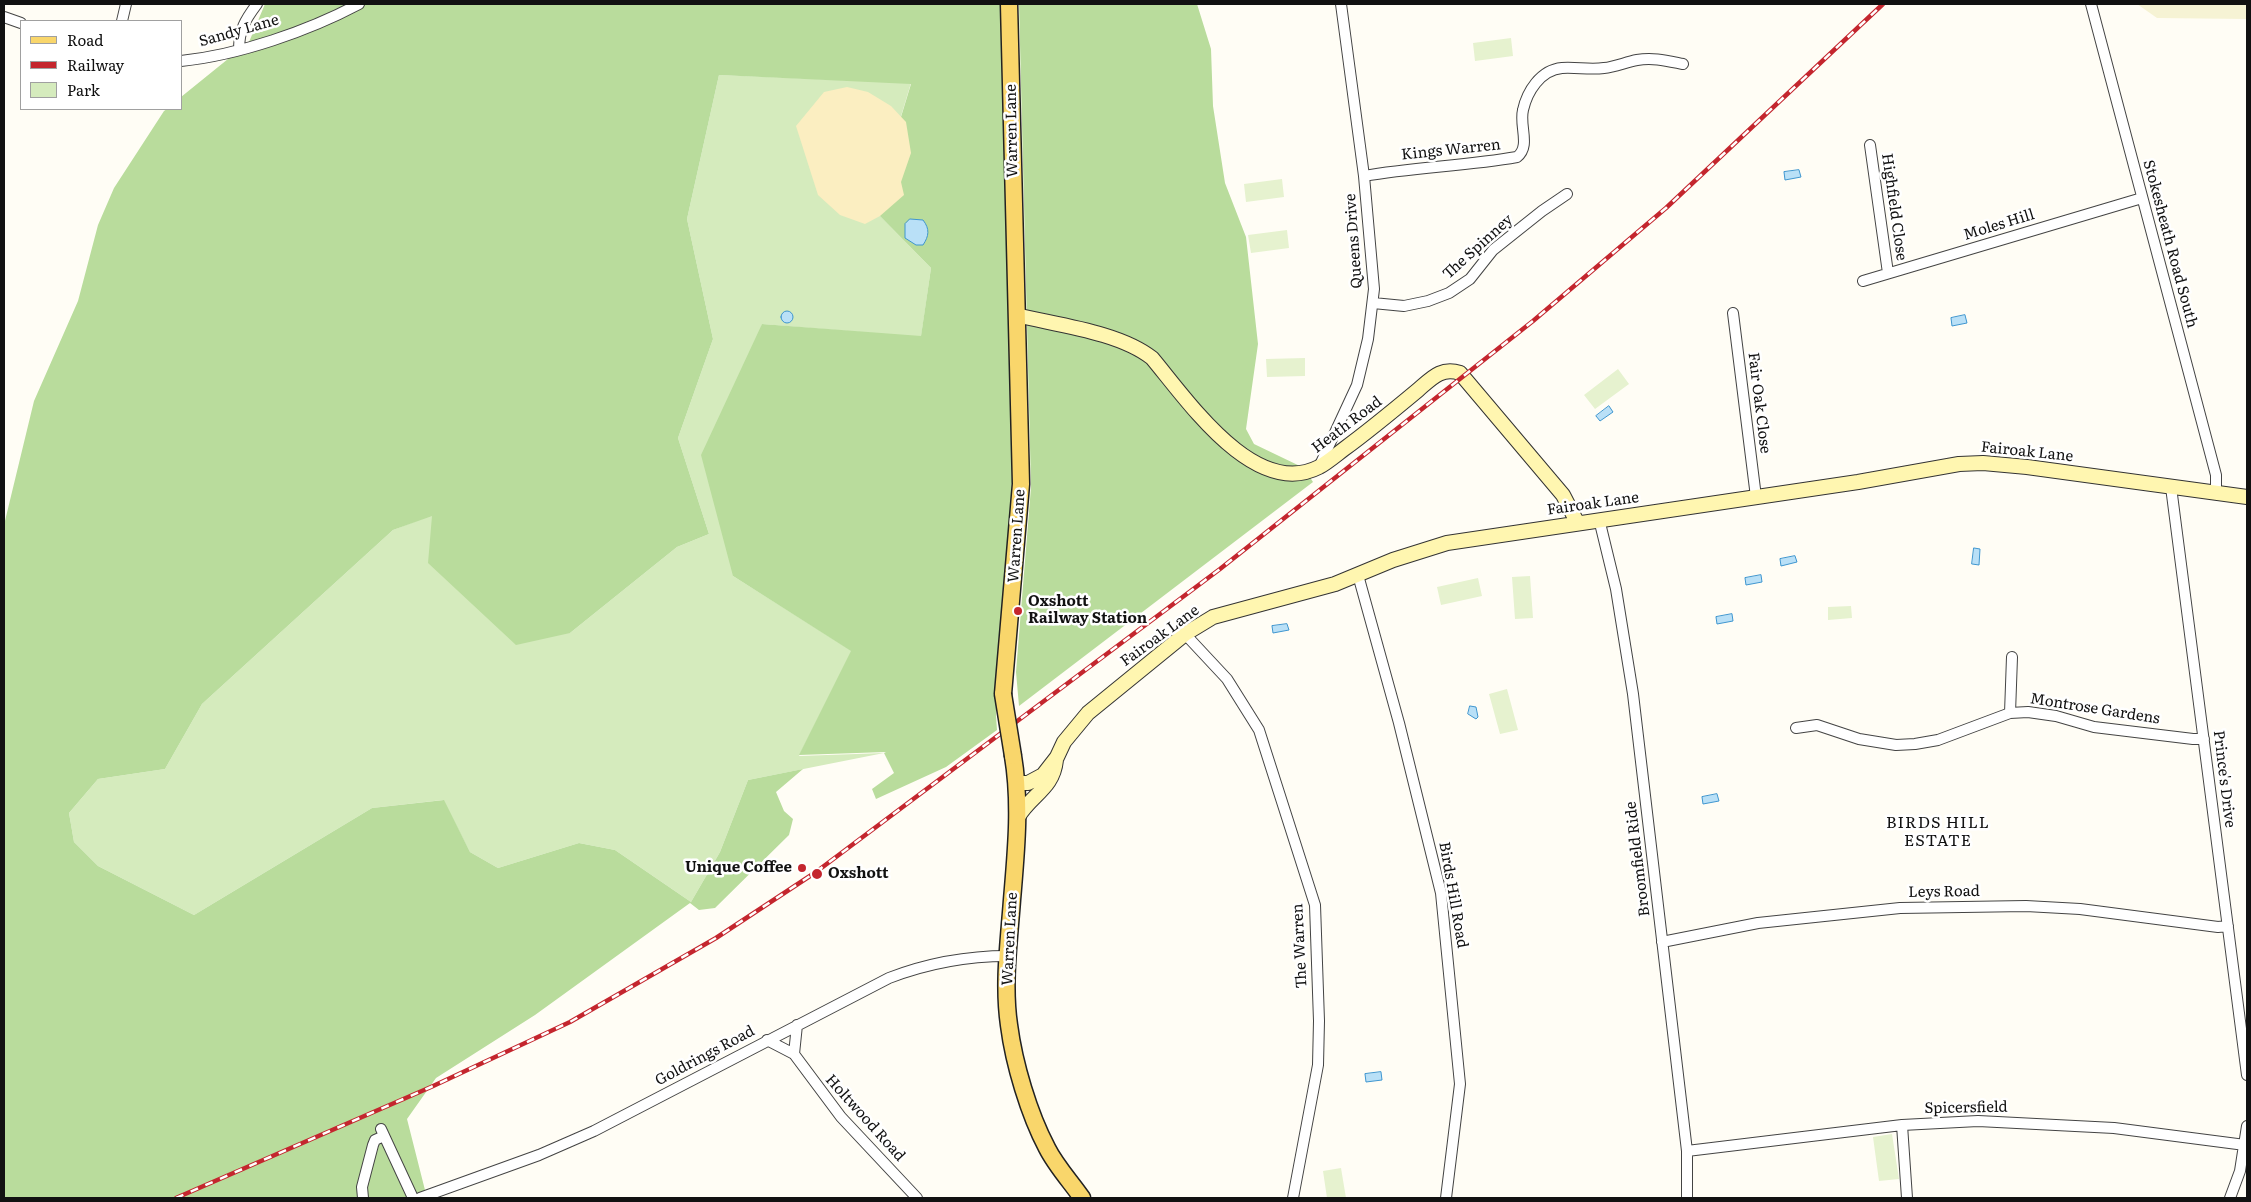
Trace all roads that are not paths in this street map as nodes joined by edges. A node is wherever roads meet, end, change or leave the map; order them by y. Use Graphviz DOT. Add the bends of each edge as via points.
graph roads {
  1 [pos="126,4"];
  2 [pos="257,4"];
  3 [pos="359,4"];
  4 [pos="1009,4"];
  5 [pos="1341,4"];
  6 [pos="2091,4"];
  7 [pos="4,17"];
  8 [pos="122,20"];
  9 [pos="20,23"];
  10 [pos="239,50"];
  11 [pos="182,61"];
  12 [pos="1683,64"];
  13 [pos="1870,145"];
  14 [pos="1364,176"];
  15 [pos="1567,194"];
  16 [pos="2142,198"];
  17 [pos="1888,273"];
  18 [pos="1863,280"];
  19 [pos="1373,303"];
  20 [pos="1733,313"];
  21 [pos="1016,315"];
  22 [pos="1319,467"];
  23 [pos="2171,487"];
  24 [pos="2216,493"];
  25 [pos="1756,497"];
  26 [pos="2247,497"];
  27 [pos="1599,519"];
  28 [pos="1577,522"];
  29 [pos="1358,576"];
  30 [pos="1185,634"];
  31 [pos="2012,657"];
  32 [pos="2010,713"];
  33 [pos="1796,728"];
  34 [pos="2204,739"];
  35 [pos="1057,757"];
  36 [pos="1017,783"];
  37 [pos="1018,817"];
  38 [pos="2228,926"];
  39 [pos="1662,942"];
  40 [pos="1008,956"];
  41 [pos="797,1025"];
  42 [pos="767,1040"];
  43 [pos="794,1054"];
  44 [pos="2247,1075"];
  45 [pos="1902,1125"];
  46 [pos="2247,1126"];
  47 [pos="2245,1145"];
  48 [pos="1687,1151"];
  49 [pos="364,1198"];
  50 [pos="413,1198"];
  51 [pos="420,1198"];
  52 [pos="917,1198"];
  53 [pos="1082,1198"];
  54 [pos="1293,1198"];
  55 [pos="1446,1198"];
  56 [pos="1687,1198"];
  57 [pos="1907,1198"];
  58 [pos="2230,1198"];
  1 -- 8 [label="street"];
  2 -- 10 [label="street" via="242,23"];
  3 -- 10 [label="street, Sandy Lane" via="334,17"];
  4 -- 21 [label="main road, Warren Lane"];
  5 -- 14 [label="street, Queens Drive"];
  6 -- 16 [label="street, Stokesheath Road South"];
  7 -- 9 [label="street"];
  10 -- 11 [label="street, Sandy Lane" via="212,58"];
  12 -- 14 [label="street, Kings Warren" via="1654,58 1596,69 1559,68 1535,82 1528,95 1521,124 1525,146 1517,157 1473,165 1436,166"];
  13 -- 17 [label="street, Highfield Close"];
  14 -- 19 [label="street, Queens Drive"];
  15 -- 19 [label="street, The Spinney" via="1493,250 1470,279 1449,293 1404,306"];
  16 -- 17 [label="street, Moles Hill"];
  16 -- 24 [label="street, Stokesheath Road South" via="2216,475"];
  17 -- 18 [label="street, Moles Hill"];
  19 -- 22 [label="street, Queens Drive" via="1357,385"];
  20 -- 25 [label="street, Fair Oak Close"];
  21 -- 22 [label="main road, Heath Road" via="1119,340 1141,350 1152,358 1227,444 1262,468 1294,475"];
  21 -- 36 [label="main road, Warren Lane, bridge" via="1021,484 1003,694"];
  22 -- 28 [label="main road, Heath Road" via="1370,430 1438,373 1453,371 1460,373 1563,495"];
  23 -- 24 [label="main road, Fairoak Lane"];
  23 -- 25 [label="main road, Fairoak Lane" via="2027,466 1983,463 1959,464"];
  23 -- 34 [label="street, Prince's Drive"];
  24 -- 26 [label="main road, Fairoak Lane"];
  25 -- 27 [label="main road, Fairoak Lane"];
  27 -- 28 [label="main road, Fairoak Lane"];
  27 -- 39 [label="street, Broomfield Ride" via="1616,589 1629,665"];
  28 -- 29 [label="main road, Fairoak Lane" via="1447,543 1414,552"];
  29 -- 30 [label="main road, Fairoak Lane" via="1213,617"];
  29 -- 55 [label="street, Birds Hill Road" via="1441,893 1460,1084"];
  30 -- 35 [label="main road, Fairoak Lane" via="1088,713 1064,742"];
  30 -- 54 [label="street, The Warren" via="1227,679 1259,730 1314,905 1318,1065"];
  31 -- 32 [label="street, Montrose Gardens"];
  32 -- 33 [label="street, Montrose Gardens" via="1938,740 1915,744 1867,741 1817,725"];
  32 -- 34 [label="street, Montrose Gardens" via="2042,714 2094,727"];
  34 -- 38 [label="street, Prince's Drive"];
  35 -- 36 [label="main road, Fairoak Lane" via="1043,775"];
  35 -- 37 [label="main road" via="1052,780"];
  36 -- 37 [label="main road, Warren Lane"];
  37 -- 40 [label="main road, Warren Lane"];
  38 -- 39 [label="street, Leys Road" via="2026,906 1900,908 1758,923"];
  38 -- 44 [label="street, Prince's Drive"];
  39 -- 48 [label="street, Broomfield Ride"];
  40 -- 41 [label="street, Goldrings Road" via="980,956 914,969 889,978"];
  40 -- 53 [label="main road, Warren Lane" via="1009,1024 1032,1112 1048,1151"];
  41 -- 42 [label="street, Goldrings Road"];
  41 -- 43 [label="street"];
  42 -- 43 [label="street, Holtwood Road"];
  42 -- 51 [label="street, Goldrings Road" via="594,1131"];
  43 -- 52 [label="street, Holtwood Road" via="842,1117"];
  45 -- 47 [label="street, Spicersfield" via="2013,1122 2114,1128"];
  45 -- 48 [label="street, Spicersfield"];
  45 -- 57 [label="street"];
  46 -- 47 [label="street"];
  47 -- 58 [label="street"];
  48 -- 56 [label="street, Broomfield Ride"];
  49 -- 50 [label="street" via="362,1187 373,1145 383,1133"];
}
